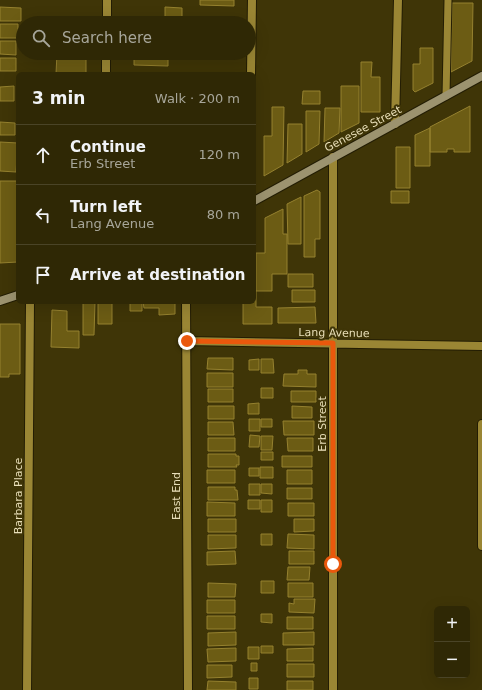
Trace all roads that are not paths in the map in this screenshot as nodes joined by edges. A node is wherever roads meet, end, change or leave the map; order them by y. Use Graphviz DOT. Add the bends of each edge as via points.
graph roads {
  1 [pos="107,0"];
  2 [pos="252,0"];
  3 [pos="398,0"];
  4 [pos="448,0"];
  5 [pos="107,16"];
  6 [pos="252,16"];
  7 [pos="106,60"];
  8 [pos="251,60"];
  9 [pos="106,72"];
  10 [pos="251,72"];
  11 [pos="482,76"];
  12 [pos="446,96"];
  13 [pos="395,124"];
  14 [pos="333,157"];
  15 [pos="256,200"];
  16 [pos="16,296"];
  17 [pos="0,301"];
  18 [pos="30,304"];
  19 [pos="186,304"];
  20 [pos="187,341"];
  21 [pos="333,343"];
  22 [pos="482,346"];
  23 [pos="482,424"];
  24 [pos="482,546"];
  25 [pos="27,690"];
  26 [pos="188,690"];
  27 [pos="333,690"];
  1 -- 5 [label="street"];
  2 -- 6 [label="street"];
  3 -- 13 [label="street"];
  4 -- 12 [label="lane"];
  7 -- 9 [label="street"];
  8 -- 10 [label="street"];
  11 -- 12 [label="main road, Genesee Street"];
  12 -- 13 [label="main road, Genesee Street"];
  13 -- 14 [label="main road, Genesee Street"];
  14 -- 15 [label="main road, Genesee Street"];
  14 -- 21 [label="street, Erb Street"];
  16 -- 17 [label="main road"];
  18 -- 25 [label="street, Barbara Place"];
  19 -- 20 [label="street, East End"];
  20 -- 21 [label="street, Lang Avenue"];
  20 -- 26 [label="street, East End"];
  21 -- 22 [label="street, Lang Avenue"];
  21 -- 27 [label="street, Erb Street"];
  23 -- 24 [label="street"];
}
